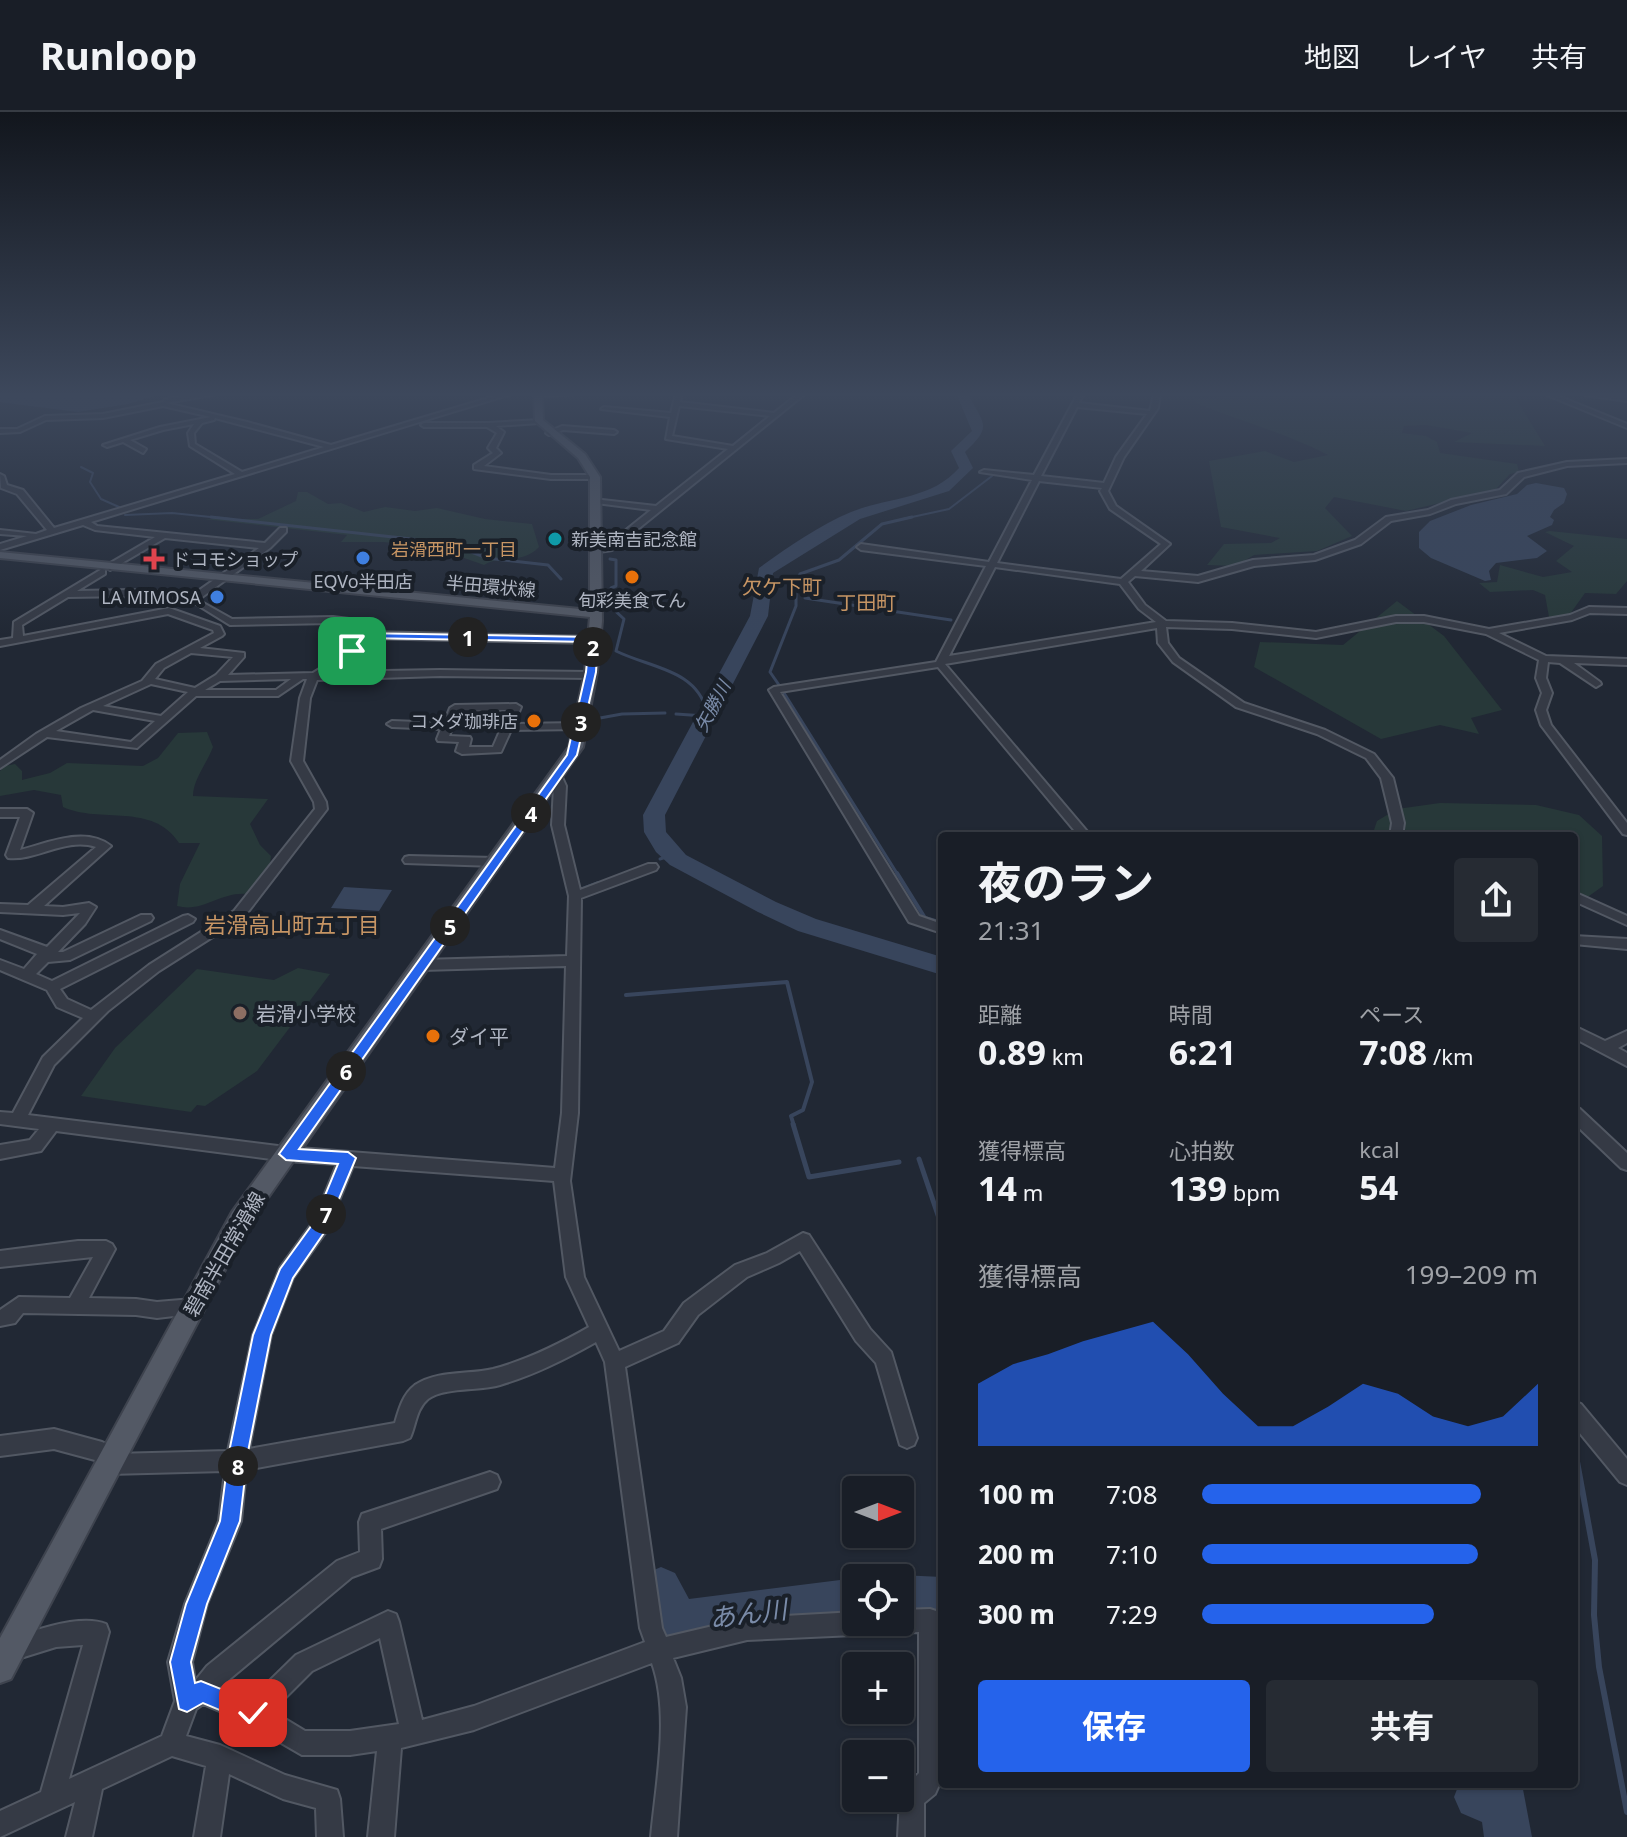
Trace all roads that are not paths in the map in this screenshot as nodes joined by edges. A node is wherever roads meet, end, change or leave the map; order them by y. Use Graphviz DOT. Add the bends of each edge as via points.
graph roads {
  1 [pos="241,474"];
  2 [pos="525,474"];
  3 [pos="593,474"];
  4 [pos="703,474"];
  5 [pos="997,474"];
  6 [pos="1038,474"];
  7 [pos="1113,474"];
  8 [pos="1527,474"];
  9 [pos="0,476"];
  10 [pos="595,477"];
  11 [pos="1036,478"];
  12 [pos="2,486"];
  13 [pos="1107,486"];
  14 [pos="596,501"];
  15 [pos="659,509"];
  16 [pos="84,522"];
  17 [pos="283,530"];
  18 [pos="0,532"];
  19 [pos="49,533"];
  20 [pos="164,535"];
  21 [pos="267,546"];
  22 [pos="0,547"];
  23 [pos="861,547"];
  24 [pos="596,551"];
  25 [pos="0,557"];
  26 [pos="989,564"];
  27 [pos="106,569"];
  28 [pos="1135,573"];
  29 [pos="216,582"];
  30 [pos="1123,582"];
  31 [pos="66,594"];
  32 [pos="193,597"];
  33 [pos="1627,611"];
  34 [pos="595,625"];
  35 [pos="1162,625"];
  36 [pos="1489,632"];
  37 [pos="359,635"];
  38 [pos="18,639"];
  39 [pos="0,643"];
  40 [pos="191,650"];
  41 [pos="1544,659"];
  42 [pos="1563,660"];
  43 [pos="940,662"];
  44 [pos="1627,662"];
  45 [pos="590,675"];
  46 [pos="217,678"];
  47 [pos="312,678"];
  48 [pos="298,679"];
  49 [pos="148,680"];
  50 [pos="1596,684"];
  51 [pos="195,692"];
  52 [pos="93,707"];
  53 [pos="161,719"];
  54 [pos="392,724"];
  55 [pos="447,726"];
  56 [pos="580,726"];
  57 [pos="508,727"];
  58 [pos="45,733"];
  59 [pos="0,765"];
  60 [pos="557,777"];
  61 [pos="0,813"];
  62 [pos="1627,831"];
  63 [pos="1082,832"];
  64 [pos="1397,832"];
  65 [pos="6,857"];
  66 [pos="409,860"];
  67 [pos="495,862"];
  68 [pos="652,867"];
  69 [pos="575,896"];
  70 [pos="1578,898"];
  71 [pos="0,908"];
  72 [pos="32,909"];
  73 [pos="146,918"];
  74 [pos="188,919"];
  75 [pos="1627,921"];
  76 [pos="938,928"];
  77 [pos="0,934"];
  78 [pos="1578,940"];
  79 [pos="1627,944"];
  80 [pos="44,954"];
  81 [pos="572,961"];
  82 [pos="0,965"];
  83 [pos="422,965"];
  84 [pos="27,975"];
  85 [pos="52,987"];
  86 [pos="94,1017"];
  87 [pos="1578,1034"];
  88 [pos="1627,1036"];
  89 [pos="1606,1048"];
  90 [pos="1627,1060"];
  91 [pos="1578,1117"];
  92 [pos="0,1118"];
  93 [pos="17,1121"];
  94 [pos="52,1125"];
  95 [pos="0,1152"];
  96 [pos="286,1154"];
  97 [pos="348,1158"];
  98 [pos="1627,1163"];
  99 [pos="563,1175"];
  100 [pos="0,1259"];
  101 [pos="75,1306"];
  102 [pos="193,1307"];
  103 [pos="0,1318"];
  104 [pos="599,1331"];
  105 [pos="615,1362"];
  106 [pos="1578,1416"];
  107 [pos="907,1438"];
  108 [pos="0,1446"];
  109 [pos="238,1461"];
  110 [pos="109,1464"];
  111 [pos="1627,1475"];
  112 [pos="490,1482"];
  113 [pos="936,1622"];
  114 [pos="658,1650"];
  115 [pos="5,1659"];
  116 [pos="194,1696"];
  117 [pos="253,1713"];
  118 [pos="402,1736"];
  119 [pos="171,1744"];
  120 [pos="220,1757"];
  121 [pos="92,1780"];
  122 [pos="51,1799"];
  123 [pos="0,1824"];
  124 [pos="79,1837"];
  125 [pos="207,1837"];
  126 [pos="330,1837"];
  127 [pos="381,1837"];
  128 [pos="664,1837"];
  129 [pos="911,1837"];
  1 -- 16 [label="street"];
  2 -- 10 [label="street"];
  3 -- 10 [label="main road"];
  4 -- 15 [label="street"];
  5 -- 11 [label="street"];
  6 -- 11 [label="street"];
  7 -- 13 [label="street"];
  8 -- 28 [label="street" via="1503,492 1389,519 1358,542 1315,557 1253,563 1198,579"];
  9 -- 12 [label="street"];
  10 -- 14 [label="main road, 碧南半田常滑線"];
  11 -- 13 [label="street"];
  11 -- 26 [label="street"];
  12 -- 19 [label="street" via="20,492"];
  13 -- 28 [label="street" via="1105,495 1113,507 1166,544"];
  14 -- 15 [label="street"];
  14 -- 24 [label="main road, 碧南半田常滑線"];
  15 -- 24 [label="street" via="609,548"];
  16 -- 19 [label="street"];
  16 -- 20 [label="street" via="95,528"];
  17 -- 21 [label="street"];
  18 -- 19 [label="street"];
  19 -- 22 [label="street"];
  20 -- 21 [label="street"];
  20 -- 27 [label="street"];
  21 -- 29 [label="street"];
  23 -- 26 [label="street"];
  24 -- 34 [label="main road, 碧南半田常滑線"];
  25 -- 27 [label="main road, 半田環状線"];
  26 -- 30 [label="street"];
  26 -- 43 [label="street"];
  27 -- 29 [label="main road, 半田環状線"];
  27 -- 31 [label="street"];
  28 -- 30 [label="street"];
  29 -- 32 [label="street"];
  29 -- 34 [label="main road, 半田環状線"];
  30 -- 35 [label="street"];
  31 -- 32 [label="street"];
  31 -- 38 [label="street" via="17,624"];
  32 -- 37 [label="street" via="192,602 230,622 370,624"];
  33 -- 36 [label="street" via="1589,610"];
  34 -- 37 [label="street"];
  34 -- 45 [label="main road, 碧南半田常滑線"];
  35 -- 36 [label="street" via="1316,635 1408,619"];
  35 -- 43 [label="street"];
  35 -- 64 [label="street" via="1163,643 1176,660 1240,705 1321,732 1370,756 1387,778"];
  36 -- 41 [label="street"];
  37 -- 47 [label="street" via="349,655"];
  38 -- 39 [label="street"];
  38 -- 40 [label="street" via="169,611 217,628 219,634"];
  40 -- 46 [label="street" via="241,655"];
  40 -- 49 [label="street" via="160,666"];
  41 -- 42 [label="street"];
  41 -- 62 [label="street" via="1541,678 1547,693 1541,710 1546,725"];
  42 -- 44 [label="street"];
  42 -- 50 [label="street"];
  43 -- 63 [label="street"];
  43 -- 76 [label="street" via="774,690 914,919"];
  45 -- 47 [label="street"];
  45 -- 56 [label="main road, 碧南半田常滑線"];
  46 -- 48 [label="street"];
  46 -- 51 [label="street"];
  47 -- 48 [label="street"];
  47 -- 86 [label="street" via="297,761 321,809 239,914 154,968"];
  48 -- 51 [label="street" via="278,693"];
  49 -- 51 [label="street"];
  49 -- 52 [label="street"];
  51 -- 53 [label="street"];
  52 -- 53 [label="street"];
  52 -- 58 [label="street"];
  53 -- 58 [label="street" via="133,746"];
  54 -- 55 [label="street"];
  55 -- 57 [label="street" via="455,708 516,707"];
  55 -- 57 [label="street" via="442,739 466,739 462,751 497,750"];
  56 -- 57 [label="street"];
  56 -- 60 [label="main road, 碧南半田常滑線" via="576,747"];
  58 -- 59 [label="street"];
  60 -- 67 [label="main road, 碧南半田常滑線"];
  60 -- 69 [label="street" via="558,825"];
  61 -- 65 [label="street" via="27,813"];
  65 -- 72 [label="street" via="79,840 105,846"];
  66 -- 67 [label="street"];
  67 -- 83 [label="main road, 碧南半田常滑線"];
  68 -- 69 [label="street"];
  69 -- 81 [label="street"];
  70 -- 75 [label="street"];
  71 -- 72 [label="street"];
  72 -- 80 [label="street" via="89,907 81,923"];
  73 -- 80 [label="street" via="65,957"];
  74 -- 85 [label="street"];
  77 -- 80 [label="street"];
  78 -- 79 [label="street"];
  80 -- 84 [label="street"];
  81 -- 83 [label="street"];
  81 -- 99 [label="street" via="570,1113"];
  82 -- 84 [label="street"];
  83 -- 96 [label="main road, 碧南半田常滑線"];
  84 -- 85 [label="street"];
  85 -- 86 [label="street" via="62,1003"];
  86 -- 93 [label="street" via="48,1061"];
  87 -- 89 [label="street"];
  88 -- 89 [label="street"];
  89 -- 90 [label="street"];
  91 -- 98 [label="street"];
  92 -- 93 [label="street"];
  93 -- 94 [label="street"];
  94 -- 95 [label="street" via="35,1146"];
  94 -- 96 [label="street"];
  96 -- 97 [label="street"];
  96 -- 102 [label="main road, 碧南半田常滑線" via="240,1219"];
  97 -- 99 [label="street"];
  97 -- 109 [label="street" via="321,1225 274,1301 262,1335"];
  99 -- 104 [label="street" via="575,1277"];
  100 -- 101 [label="street" via="106,1249"];
  101 -- 102 [label="street"];
  101 -- 103 [label="street" via="19,1305"];
  102 -- 110 [label="main road, 碧南半田常滑線"];
  104 -- 105 [label="street"];
  104 -- 109 [label="street" via="503,1374 422,1392 410,1405 403,1431"];
  105 -- 107 [label="street" via="671,1337 691,1309 741,1271 803,1240 863,1335 884,1358"];
  105 -- 114 [label="street"];
  106 -- 111 [label="street"];
  108 -- 110 [label="street" via="54,1439 102,1452"];
  109 -- 110 [label="street"];
  109 -- 116 [label="street" via="226,1536 196,1604 180,1662"];
  110 -- 115 [label="main road, 碧南半田常滑線"];
  112 -- 116 [label="street" via="370,1522 371,1559 345,1569"];
  113 -- 114 [label="street" via="747,1629"];
  113 -- 129 [label="street" via="931,1775 912,1798"];
  114 -- 118 [label="street" via="474,1718"];
  114 -- 128 [label="street" via="674,1707"];
  115 -- 122 [label="street" via="56,1636 98,1632"];
  116 -- 117 [label="street"];
  116 -- 119 [label="street"];
  117 -- 118 [label="street" via="302,1743"];
  117 -- 118 [label="street" via="304,1663 388,1622"];
  118 -- 127 [label="street"];
  119 -- 120 [label="street"];
  119 -- 121 [label="street"];
  120 -- 125 [label="street"];
  120 -- 126 [label="street" via="283,1787 328,1799"];
  121 -- 122 [label="street"];
  121 -- 124 [label="street"];
  122 -- 123 [label="street"];
}
